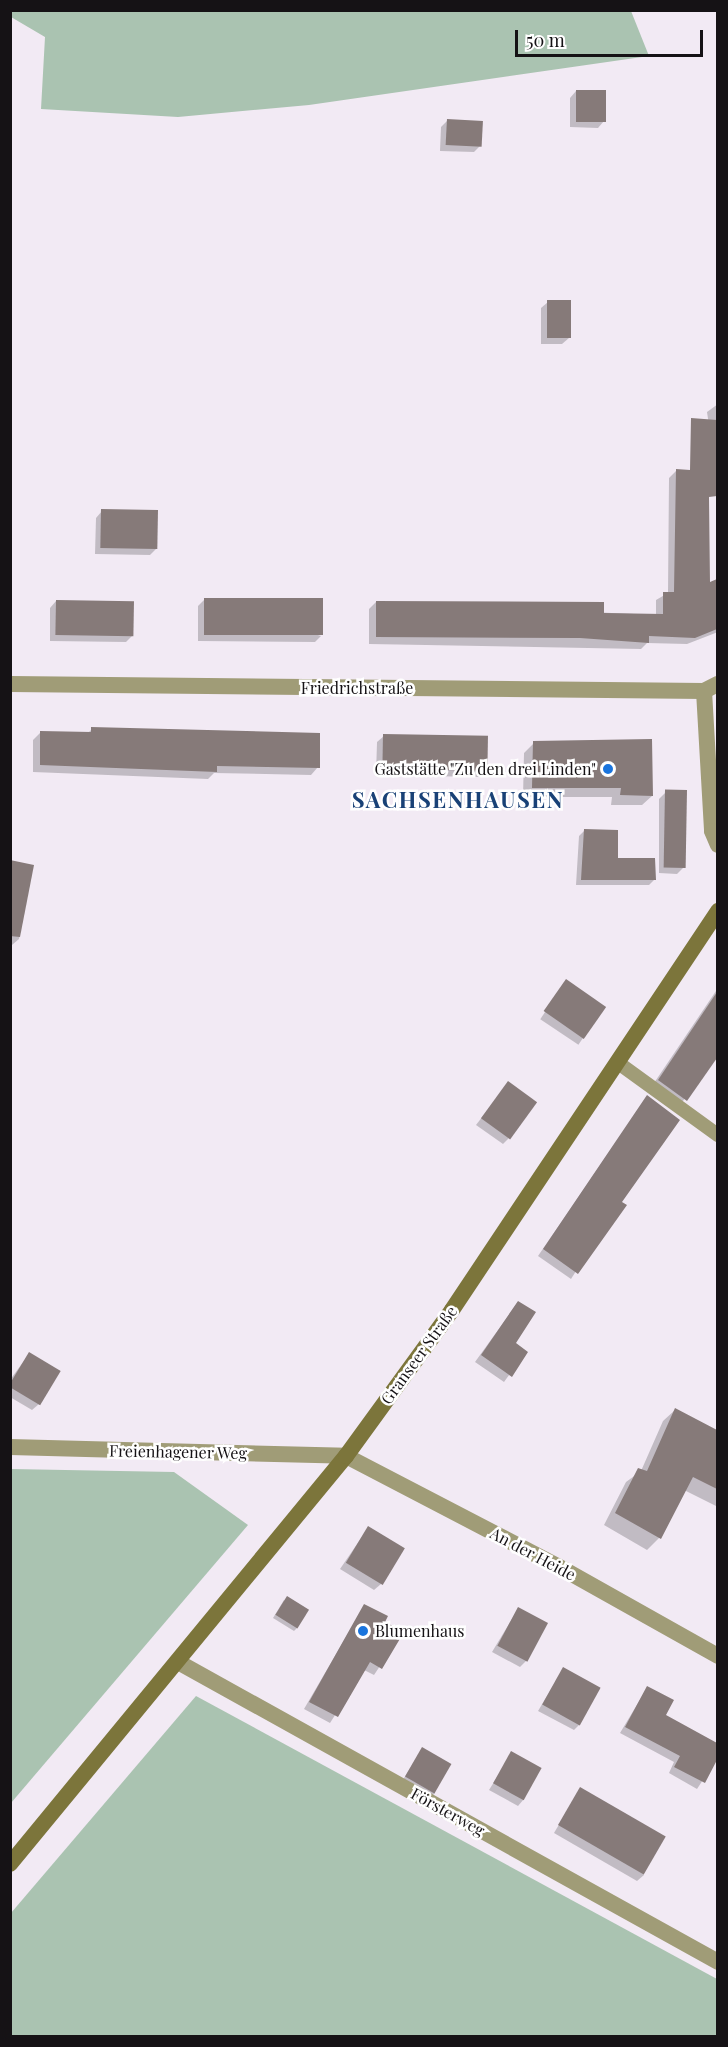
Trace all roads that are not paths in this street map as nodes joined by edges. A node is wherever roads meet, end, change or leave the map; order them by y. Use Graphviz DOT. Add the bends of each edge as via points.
graph roads {
  1 [pos="10,684"];
  2 [pos="711,687"];
  3 [pos="717,845"];
  4 [pos="717,911"];
  5 [pos="617,1062"];
  6 [pos="717,1135"];
  7 [pos="10,1447"];
  8 [pos="346,1456"];
  9 [pos="717,1656"];
  10 [pos="178,1662"];
  11 [pos="10,1864"];
  12 [pos="717,1962"];
  1 -- 2 [label="street, Friedrichstraße"];
  2 -- 3 [label="street, Friedrichstraße" via="712,831"];
  4 -- 5 [label="main road, Granseer Straße"];
  5 -- 6 [label="lane"];
  5 -- 8 [label="main road, Granseer Straße" via="452,1310"];
  7 -- 8 [label="street, Freienhagener Weg"];
  8 -- 9 [label="street, An der Heide" via="563,1569"];
  8 -- 10 [label="main road, Granseer Straße"];
  10 -- 11 [label="main road, Granseer Straße"];
  10 -- 12 [label="street, Försterweg"];
}
